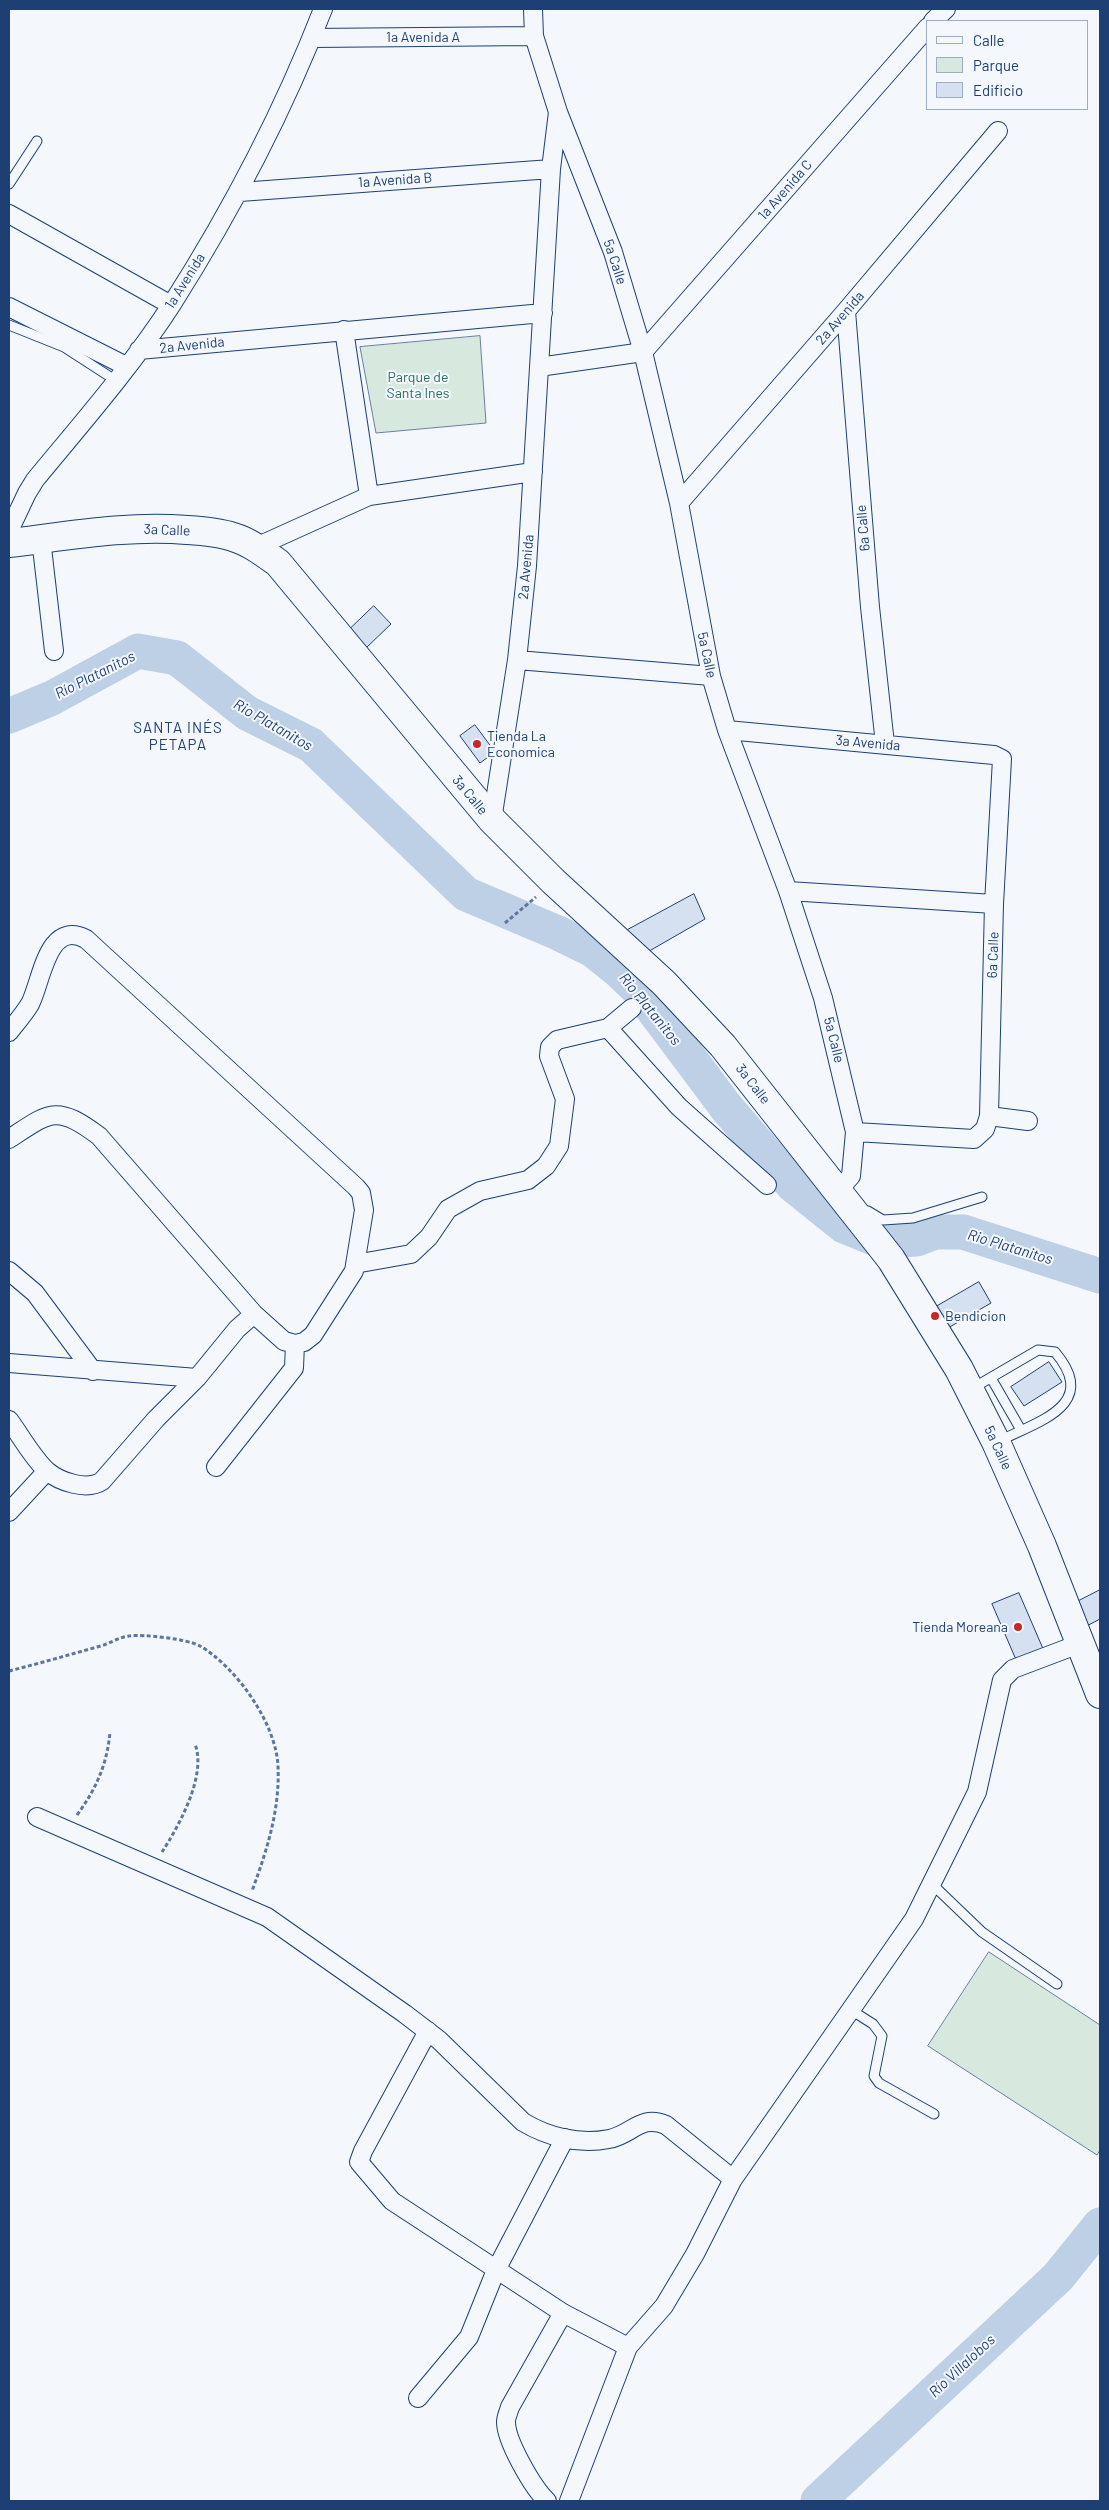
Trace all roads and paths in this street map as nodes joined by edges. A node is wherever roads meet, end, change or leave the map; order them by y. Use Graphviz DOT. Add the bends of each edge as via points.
graph roads {
  1 [pos="323,9"];
  2 [pos="533,9"];
  3 [pos="946,9"];
  4 [pos="934,20"];
  5 [pos="926,29"];
  6 [pos="534,36"];
  7 [pos="312,38"];
  8 [pos="558,112"];
  9 [pos="998,131"];
  10 [pos="37,141"];
  11 [pos="551,169"];
  12 [pos="9,184"];
  13 [pos="240,192"];
  14 [pos="9,214"];
  15 [pos="171,305"];
  16 [pos="9,307"];
  17 [pos="846,312"];
  18 [pos="543,313"];
  19 [pos="9,325"];
  20 [pos="344,330"];
  21 [pos="139,350"];
  22 [pos="642,352"];
  23 [pos="538,367"];
  24 [pos="121,373"];
  25 [pos="533,472"];
  26 [pos="369,496"];
  27 [pos="679,503"];
  28 [pos="9,531"];
  29 [pos="41,539"];
  30 [pos="9,543"];
  31 [pos="256,547"];
  32 [pos="54,651"];
  33 [pos="517,660"];
  34 [pos="711,676"];
  35 [pos="727,730"];
  36 [pos="885,744"];
  37 [pos="1003,766"];
  38 [pos="492,820"];
  39 [pos="788,892"];
  40 [pos="994,904"];
  41 [pos="526,908"];
  42 [pos="507,921"];
  43 [pos="632,1008"];
  44 [pos="608,1028"];
  45 [pos="9,1032"];
  46 [pos="989,1116"];
  47 [pos="1028,1121"];
  48 [pos="855,1132"];
  49 [pos="9,1139"];
  50 [pos="767,1185"];
  51 [pos="837,1192"];
  52 [pos="982,1198"];
  53 [pos="859,1219"];
  54 [pos="356,1264"];
  55 [pos="9,1271"];
  56 [pos="254,1314"];
  57 [pos="295,1344"];
  58 [pos="9,1363"];
  59 [pos="93,1371"];
  60 [pos="197,1378"];
  61 [pos="980,1384"];
  62 [pos="9,1420"];
  63 [pos="1021,1430"];
  64 [pos="996,1442"];
  65 [pos="216,1467"];
  66 [pos="47,1471"];
  67 [pos="9,1512"];
  68 [pos="1079,1644"];
  69 [pos="9,1671"];
  70 [pos="1100,1694"];
  71 [pos="110,1732"];
  72 [pos="195,1744"];
  73 [pos="37,1817"];
  74 [pos="66,1830"];
  75 [pos="151,1866"];
  76 [pos="932,1884"];
  77 [pos="246,1908"];
  78 [pos="1057,1984"];
  79 [pos="850,2010"];
  80 [pos="428,2031"];
  81 [pos="934,2114"];
  82 [pos="565,2138"];
  83 [pos="733,2179"];
  84 [pos="496,2270"];
  85 [pos="563,2314"];
  86 [pos="628,2347"];
  87 [pos="418,2398"];
  88 [pos="547,2501"];
  89 [pos="569,2501"];
  1 -- 7 [label="street, 1a Avenida"];
  2 -- 6 [label="street, 2a Avenida"];
  3 -- 4 [label="street"];
  5 -- 22 [label="street, 1a Avenida C"];
  6 -- 7 [label="street, 1a Avenida A"];
  6 -- 8 [label="street, 2a Avenida"];
  7 -- 13 [label="street, 1a Avenida"];
  8 -- 11 [label="street, 2a Avenida"];
  8 -- 22 [label="street, 5a Calle" via="613,252"];
  9 -- 17 [label="street, 2a Avenida"];
  10 -- 12 [label="lane"];
  11 -- 13 [label="street, 1a Avenida B"];
  11 -- 18 [label="street, 2a Avenida"];
  13 -- 15 [label="street, 1a Avenida"];
  14 -- 15 [label="street"];
  15 -- 21 [label="street, 1a Avenida"];
  16 -- 24 [label="street"];
  17 -- 27 [label="street, 2a Avenida"];
  17 -- 36 [label="street, 6a Calle" via="869,598"];
  18 -- 20 [label="street, 2a Avenida"];
  18 -- 23 [label="street, 2a Avenida"];
  19 -- 24 [label="lane"];
  20 -- 21 [label="street, 2a Avenida"];
  20 -- 26 [label="street"];
  21 -- 24 [label="street, 1a Avenida"];
  22 -- 23 [label="street"];
  22 -- 27 [label="street, 5a Calle"];
  23 -- 25 [label="street, 2a Avenida"];
  24 -- 28 [label="street, 1a Avenida" via="35,480"];
  25 -- 26 [label="street"];
  25 -- 33 [label="street, 2a Avenida"];
  26 -- 31 [label="street"];
  27 -- 34 [label="street, 5a Calle"];
  29 -- 30 [label="main road, 3a Calle"];
  29 -- 31 [label="main road, 3a Calle" via="108,530 159,528 215,532"];
  29 -- 32 [label="street"];
  31 -- 38 [label="main road, 3a Calle" via="278,563"];
  33 -- 34 [label="street"];
  33 -- 38 [label="street, 2a Avenida"];
  34 -- 35 [label="street, 5a Calle"];
  35 -- 36 [label="street, 3a Avenida"];
  35 -- 39 [label="street, 5a Calle"];
  36 -- 37 [label="street, 3a Avenida" via="994,755 1002,759"];
  37 -- 40 [label="street, 6a Calle"];
  38 -- 51 [label="main road, 3a Calle" via="553,882 664,983 717,1039"];
  39 -- 40 [label="street"];
  39 -- 48 [label="street, 5a Calle" via="823,998"];
  40 -- 46 [label="street, 6a Calle"];
  41 -- 42 [label="path"];
  43 -- 44 [label="street"];
  44 -- 50 [label="street" via="679,1107"];
  44 -- 54 [label="street" via="557,1040 550,1047 549,1056 565,1099 559,1146 546,1166 528,1180 480,1191 448,1209 429,1237 411,1254"];
  45 -- 54 [label="street" via="30,1004 54,945 73,934 86,939 356,1186 361,1193 364,1210"];
  46 -- 47 [label="street"];
  46 -- 48 [label="street, 6a Calle" via="985,1129 974,1139"];
  48 -- 51 [label="street, 5a Calle" via="851,1176"];
  49 -- 56 [label="street" via="48,1115 62,1115 83,1124 99,1136"];
  51 -- 53 [label="main road, 3a Calle"];
  52 -- 53 [label="lane" via="913,1218 882,1220 867,1211"];
  53 -- 61 [label="main road, 5a Calle" via="891,1259 940,1336"];
  54 -- 57 [label="street" via="313,1335"];
  55 -- 59 [label="street" via="35,1293"];
  56 -- 57 [label="street" via="284,1341"];
  56 -- 60 [label="street" via="237,1329"];
  57 -- 65 [label="street" via="294,1368"];
  58 -- 59 [label="street"];
  59 -- 60 [label="street"];
  60 -- 66 [label="street" via="96,1485 80,1485"];
  61 -- 63 [label="lane"];
  61 -- 63 [label="lane" via="1038,1350 1055,1352 1067,1366 1072,1381 1070,1397 1061,1407"];
  61 -- 64 [label="main road, 5a Calle"];
  62 -- 66 [label="street"];
  63 -- 64 [label="lane"];
  64 -- 68 [label="main road, 5a Calle" via="1042,1546"];
  66 -- 67 [label="street"];
  68 -- 70 [label="main road, 5a Calle"];
  68 -- 76 [label="street" via="1013,1668 1002,1680 977,1792"];
  69 -- 77 [label="path" via="129,1636 198,1645 235,1675 270,1730 278,1763 276,1815"];
  71 -- 74 [label="path" via="100,1777 91,1796"];
  72 -- 75 [label="path" via="198,1752 192,1794 175,1833"];
  73 -- 74 [label="street"];
  74 -- 75 [label="street"];
  75 -- 77 [label="street"];
  76 -- 78 [label="lane" via="982,1932"];
  76 -- 79 [label="street" via="914,1919"];
  77 -- 80 [label="street" via="267,1917"];
  79 -- 81 [label="lane" via="873,2024 882,2036 874,2076 880,2083"];
  79 -- 83 [label="street"];
  80 -- 82 [label="street" via="523,2122 541,2133"];
  80 -- 84 [label="street" via="359,2162 392,2201"];
  82 -- 83 [label="street" via="609,2139 644,2122 655,2121 666,2125"];
  82 -- 84 [label="street"];
  83 -- 86 [label="street" via="664,2306"];
  84 -- 85 [label="street"];
  84 -- 87 [label="street" via="469,2337"];
  85 -- 86 [label="street"];
  85 -- 88 [label="street" via="510,2406 506,2421 508,2435 528,2476"];
  86 -- 89 [label="street"];
}
